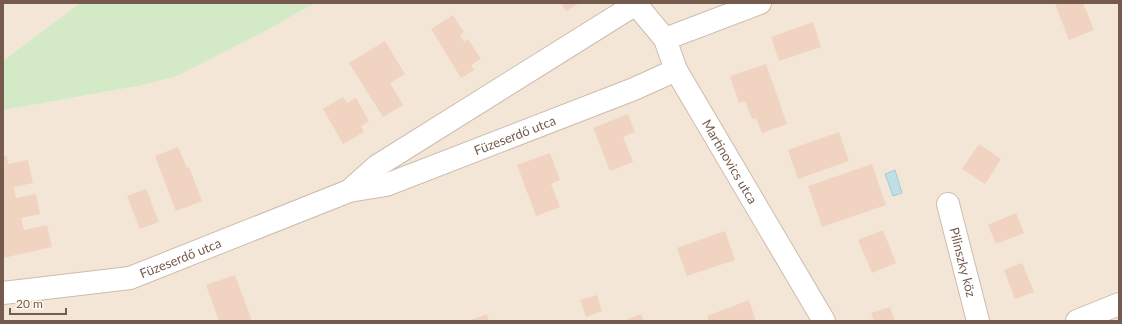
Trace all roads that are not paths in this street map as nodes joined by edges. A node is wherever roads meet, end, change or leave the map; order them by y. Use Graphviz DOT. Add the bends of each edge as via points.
graph roads {
  1 [pos="760,3"];
  2 [pos="635,4"];
  3 [pos="665,39"];
  4 [pos="676,70"];
  5 [pos="349,191"];
  6 [pos="948,204"];
  7 [pos="3,293"];
  8 [pos="1119,304"];
  9 [pos="824,321"];
  10 [pos="978,321"];
  11 [pos="1077,321"];
  1 -- 3 [label="street"];
  2 -- 3 [label="street, Martinovics utca"];
  2 -- 5 [label="street, Füzeserdő utca" via="377,166"];
  3 -- 4 [label="street, Martinovics utca"];
  4 -- 5 [label="street, Füzeserdő utca" via="634,89 386,185"];
  4 -- 9 [label="street, Martinovics utca"];
  5 -- 7 [label="street, Füzeserdő utca" via="130,278"];
  6 -- 10 [label="street, Pilinszky köz"];
  8 -- 11 [label="street"];
}
